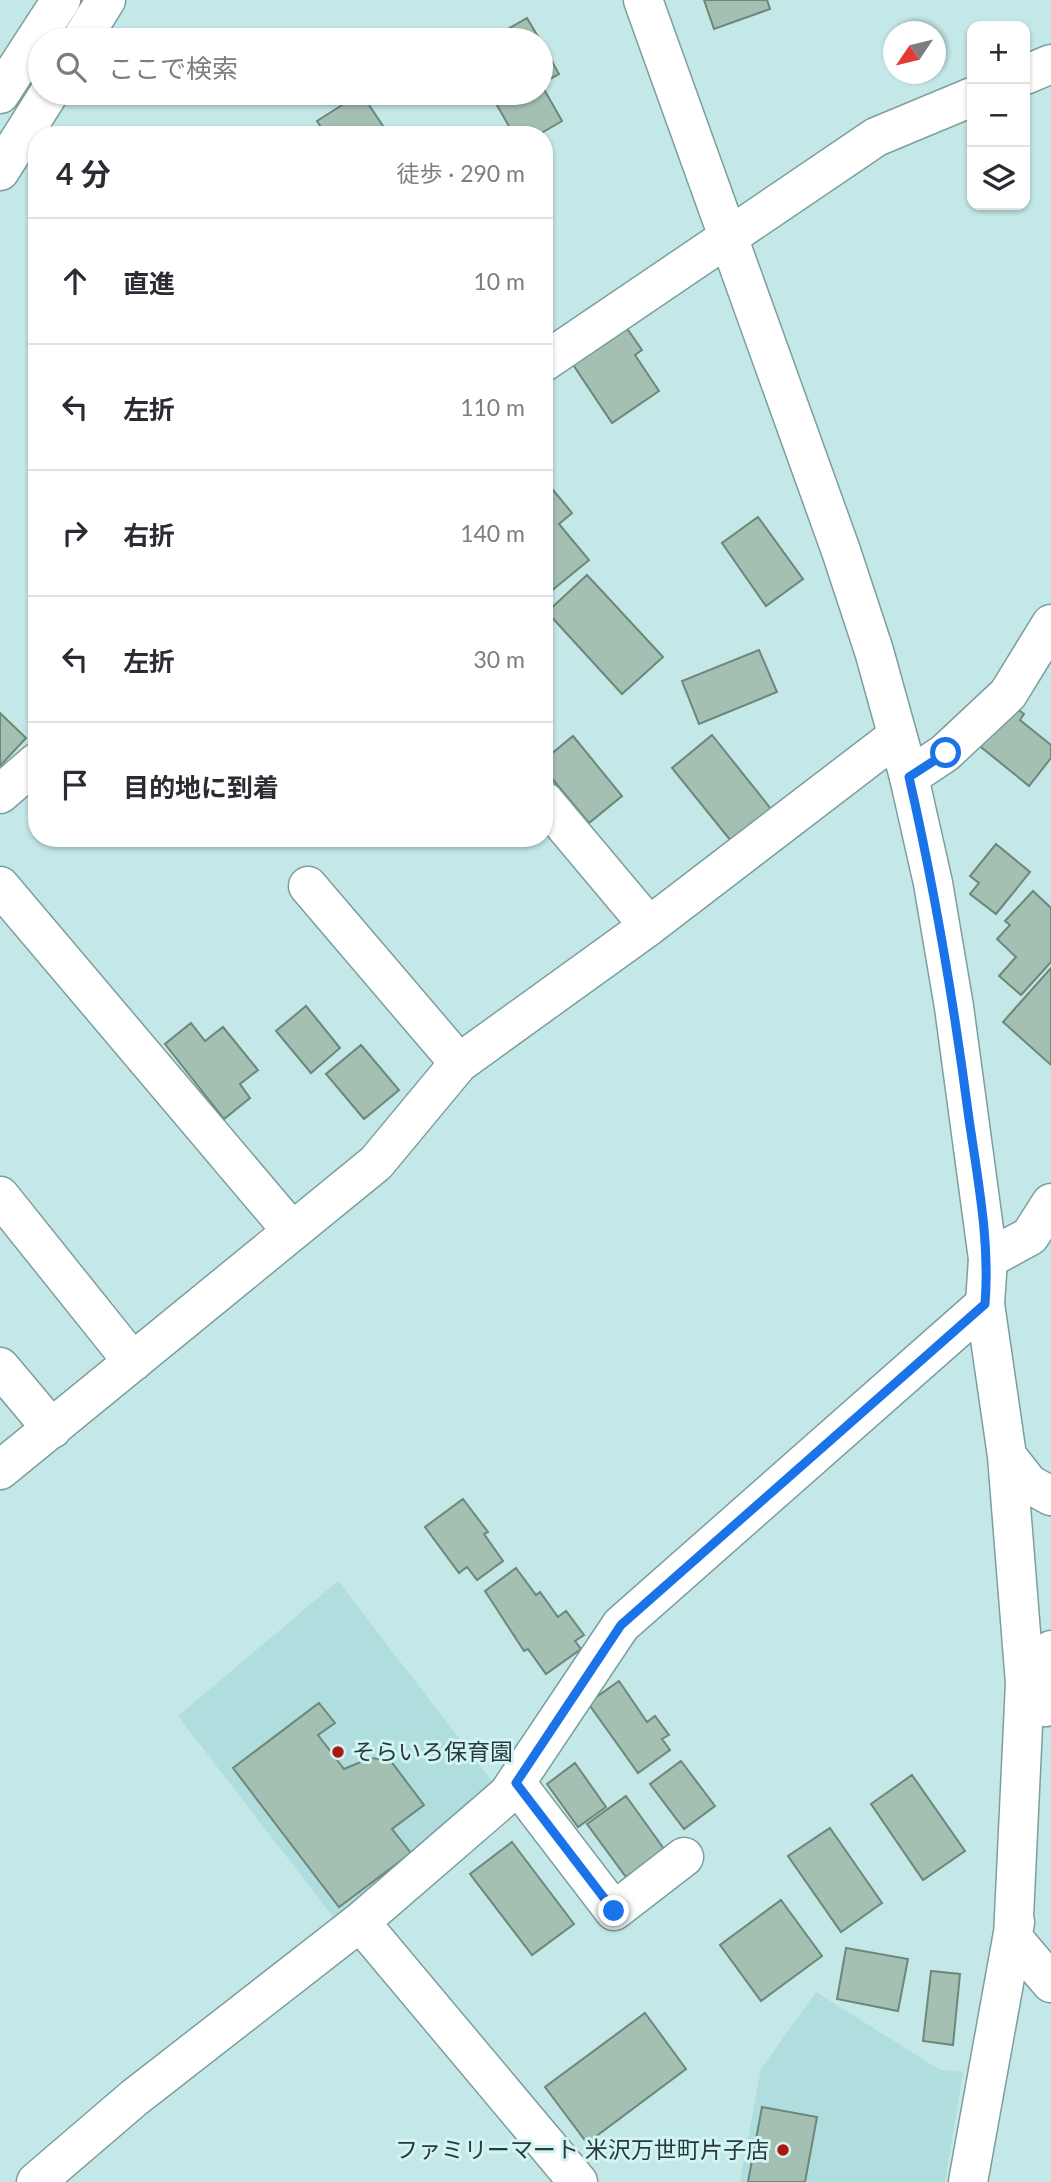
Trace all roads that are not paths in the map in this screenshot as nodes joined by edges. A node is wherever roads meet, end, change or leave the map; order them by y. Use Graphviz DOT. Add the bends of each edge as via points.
graph roads {
  1 [pos="61,0"];
  2 [pos="106,0"];
  3 [pos="643,0"];
  4 [pos="43,28"];
  5 [pos="88,28"];
  6 [pos="28,51"];
  7 [pos="1051,64"];
  8 [pos="1030,73"];
  9 [pos="0,94"];
  10 [pos="967,99"];
  11 [pos="41,105"];
  12 [pos="28,126"];
  13 [pos="28,126"];
  14 [pos="0,171"];
  15 [pos="726,236"];
  16 [pos="553,356"];
  17 [pos="1051,624"];
  18 [pos="897,736"];
  19 [pos="28,770"];
  20 [pos="909,777"];
  21 [pos="0,794"];
  22 [pos="553,812"];
  23 [pos="0,886"];
  24 [pos="308,886"];
  25 [pos="649,926"];
  26 [pos="459,1063"];
  27 [pos="0,1196"];
  28 [pos="1051,1203"];
  29 [pos="292,1231"];
  30 [pos="988,1259"];
  31 [pos="985,1304"];
  32 [pos="133,1362"];
  33 [pos="0,1367"];
  34 [pos="52,1429"];
  35 [pos="1007,1456"];
  36 [pos="0,1470"];
  37 [pos="1051,1496"];
  38 [pos="1051,1650"];
  39 [pos="516,1783"];
  40 [pos="684,1857"];
  41 [pos="360,1923"];
  42 [pos="1013,1938"];
  43 [pos="1051,1983"];
  44 [pos="36,2182"];
  45 [pos="578,2182"];
  46 [pos="968,2182"];
  1 -- 4 [label="main road"];
  2 -- 5 [label="main road"];
  3 -- 15 [label="main road"];
  6 -- 9 [label="main road"];
  7 -- 8 [label="main road"];
  10 -- 15 [label="main road" via="876,136"];
  11 -- 12 [label="main road"];
  13 -- 14 [label="main road"];
  15 -- 16 [label="main road"];
  15 -- 18 [label="main road" via="841,551"];
  17 -- 20 [label="main road" via="1008,694 946,753"];
  18 -- 20 [label="main road"];
  18 -- 25 [label="main road"];
  19 -- 21 [label="main road"];
  20 -- 30 [label="main road" via="954,1007"];
  22 -- 25 [label="main road"];
  23 -- 29 [label="main road"];
  24 -- 26 [label="main road"];
  25 -- 26 [label="main road"];
  26 -- 29 [label="main road" via="376,1163"];
  27 -- 32 [label="main road"];
  28 -- 30 [label="main road" via="1030,1236"];
  29 -- 32 [label="main road"];
  30 -- 31 [label="main road"];
  31 -- 35 [label="main road"];
  31 -- 39 [label="main road" via="621,1625"];
  32 -- 34 [label="main road"];
  33 -- 34 [label="main road"];
  34 -- 36 [label="main road"];
  35 -- 37 [label="main road" via="1029,1484"];
  35 -- 42 [label="main road" via="1025,1683"];
  38 -- 42 [label="main road" via="1045,1733"];
  39 -- 40 [label="main road" via="614,1911"];
  39 -- 41 [label="main road"];
  41 -- 44 [label="main road" via="134,2098"];
  41 -- 45 [label="main road"];
  42 -- 43 [label="main road"];
  42 -- 46 [label="main road"];
}
